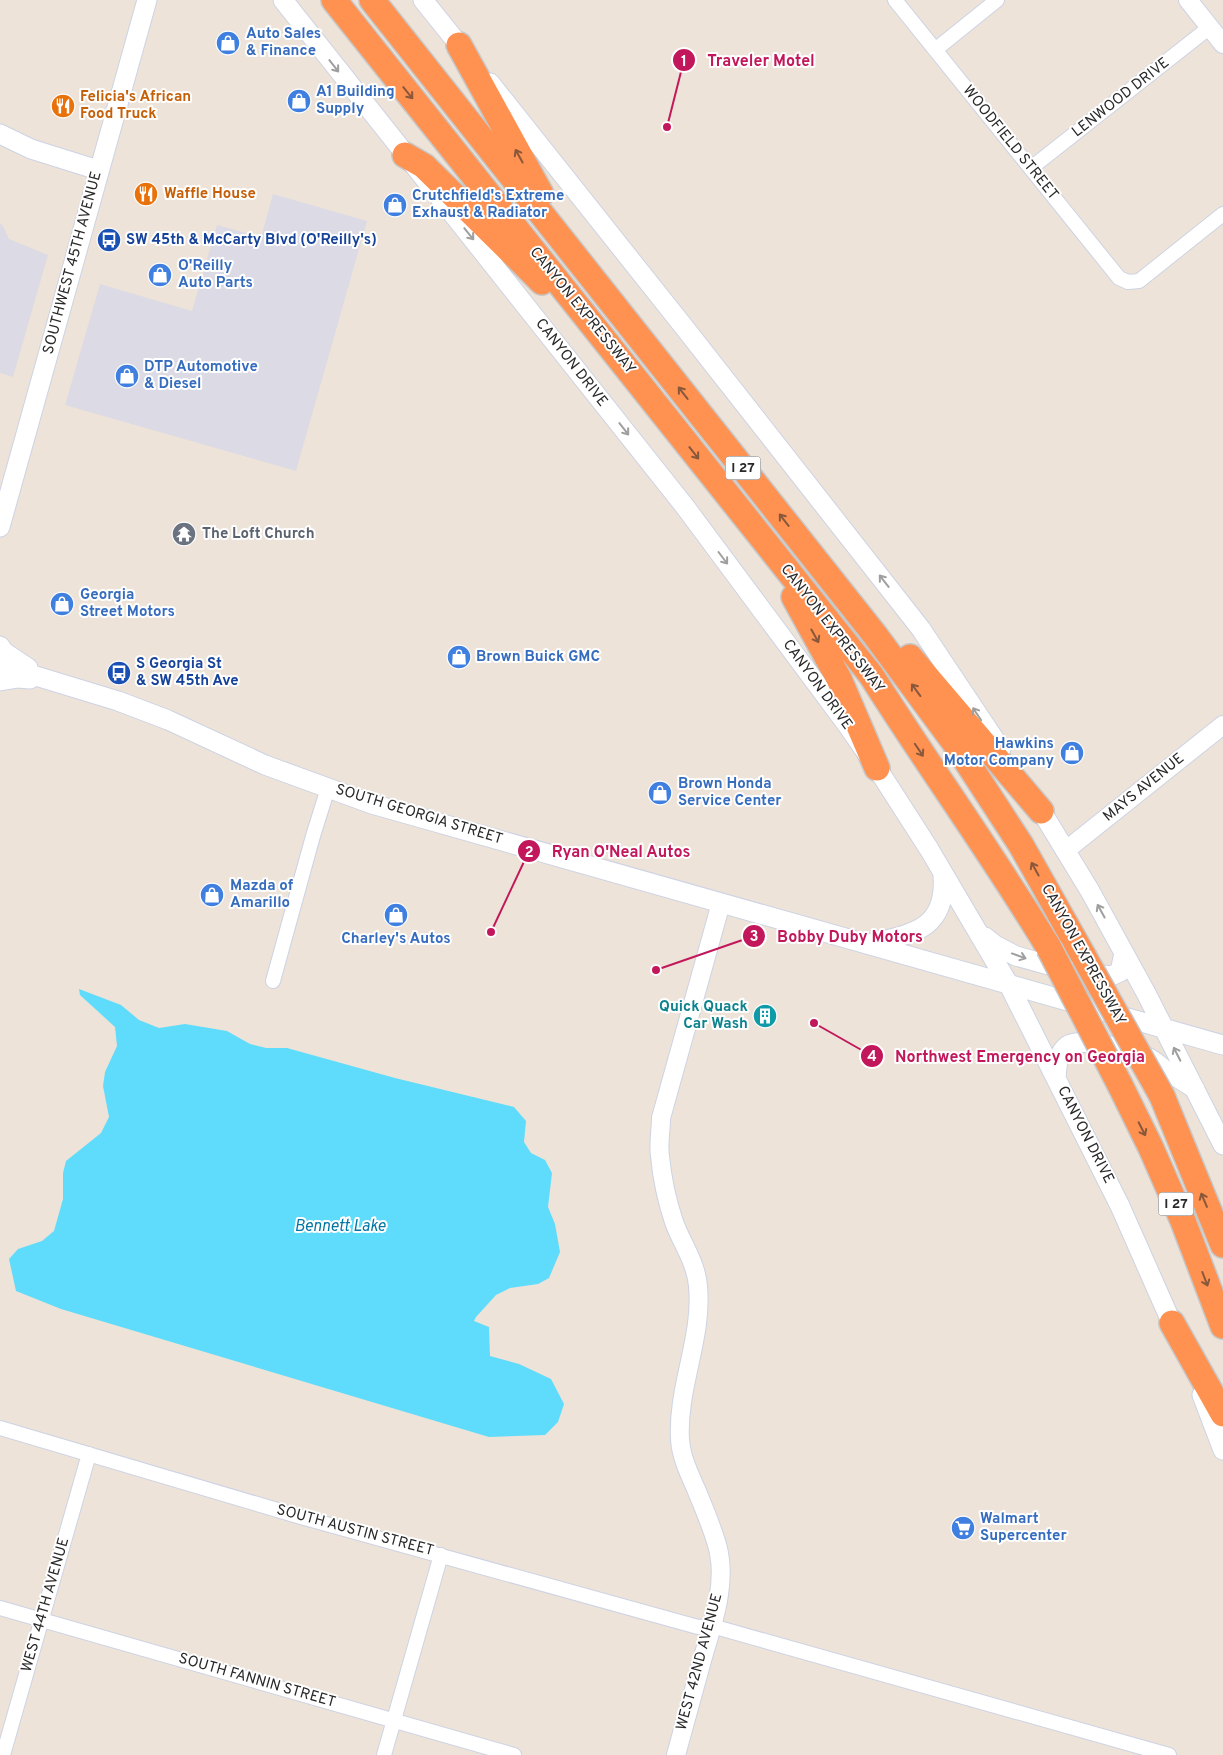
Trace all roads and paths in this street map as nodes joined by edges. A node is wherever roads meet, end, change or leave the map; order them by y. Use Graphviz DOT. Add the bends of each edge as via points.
graph roads {
  1 [pos="147,0"];
  2 [pos="156,0"];
  3 [pos="282,0"];
  4 [pos="334,0"];
  5 [pos="372,0"];
  6 [pos="423,0"];
  7 [pos="895,0"];
  8 [pos="997,0"];
  9 [pos="1188,0"];
  10 [pos="141,22"];
  11 [pos="1210,27"];
  12 [pos="1223,44"];
  13 [pos="459,45"];
  14 [pos="935,50"];
  15 [pos="0,134"];
  16 [pos="405,155"];
  17 [pos="1031,168"];
  18 [pos="98,170"];
  19 [pos="1223,214"];
  20 [pos="621,315"];
  21 [pos="620,359"];
  22 [pos="0,527"];
  23 [pos="768,546"];
  24 [pos="808,550"];
  25 [pos="0,646"];
  26 [pos="0,665"];
  27 [pos="52,680"];
  28 [pos="0,681"];
  29 [pos="1223,725"];
  30 [pos="877,768"];
  31 [pos="328,788"];
  32 [pos="1041,811"];
  33 [pos="1065,852"];
  34 [pos="943,873"];
  35 [pos="721,903"];
  36 [pos="978,931"];
  37 [pos="866,944"];
  38 [pos="1124,953"];
  39 [pos="273,981"];
  40 [pos="1009,985"];
  41 [pos="1164,1029"];
  42 [pos="1223,1046"];
  43 [pos="1056,1078"];
  44 [pos="1196,1089"];
  45 [pos="1222,1138"];
  46 [pos="1223,1245"];
  47 [pos="1172,1323"];
  48 [pos="1223,1326"];
  49 [pos="1223,1414"];
  50 [pos="0,1428"];
  51 [pos="1223,1450"];
  52 [pos="89,1454"];
  53 [pos="441,1555"];
  54 [pos="0,1608"];
  55 [pos="41,1620"];
  56 [pos="712,1626"];
  57 [pos="394,1720"];
  58 [pos="3,1755"];
  59 [pos="384,1755"];
  60 [pos="514,1755"];
  61 [pos="676,1755"];
  62 [pos="1169,1755"];
  1 -- 10 [label="main road, SOUTHWEST 45TH AVENUE"];
  2 -- 10 [label="main road"];
  3 -- 16 [label="main road, CANYON DRIVE, one-way"];
  4 -- 21 [label="highway, CANYON EXPRESSWAY / I 27, one-way"];
  5 -- 20 [label="highway, CANYON EXPRESSWAY / I 27"];
  6 -- 13 [label="main road"];
  7 -- 14 [label="street, WOODFIELD STREET"];
  8 -- 14 [label="street"];
  9 -- 11 [label="street"];
  10 -- 18 [label="main road, SOUTHWEST 45TH AVENUE"];
  11 -- 12 [label="street"];
  11 -- 17 [label="street, LENWOOD DRIVE"];
  20 -- 13 [label="highway, one-way" via="545,202"];
  32 -- 13 [label="main road, one-way" via="920,628"];
  14 -- 17 [label="street, WOODFIELD STREET"];
  15 -- 18 [label="main road" via="31,149"];
  16 -- 21 [label="highway" via="424,166"];
  16 -- 30 [label="main road, CANYON DRIVE, one-way" via="686,508"];
  17 -- 19 [label="street, WOODFIELD STREET" via="1119,278 1128,282 1139,281"];
  18 -- 22 [label="main road, SOUTHWEST 45TH AVENUE"];
  24 -- 20 [label="highway, CANYON EXPRESSWAY / I 27, one-way"];
  21 -- 23 [label="highway, CANYON EXPRESSWAY / I 27, one-way"];
  23 -- 30 [label="highway, one-way" via="839,680"];
  23 -- 48 [label="highway, CANYON EXPRESSWAY / I 27, one-way, bridge" via="870,675 1014,889 1049,948 1152,1148"];
  24 -- 32 [label="highway" via="834,570 894,637"];
  46 -- 24 [label="highway, CANYON EXPRESSWAY / I 27, one-way, bridge" via="1162,1096 1021,845 954,742"];
  25 -- 27 [label="main road" via="20,663"];
  26 -- 27 [label="main road, SOUTH GEORGIA STREET"];
  27 -- 28 [label="main road" via="18,678"];
  27 -- 31 [label="main road, SOUTH GEORGIA STREET" via="160,716 265,765"];
  29 -- 33 [label="street, MAYS AVENUE"];
  30 -- 34 [label="main road, CANYON DRIVE"];
  31 -- 35 [label="main road, SOUTH GEORGIA STREET" via="372,804"];
  31 -- 39 [label="street"];
  32 -- 33 [label="main road"];
  38 -- 33 [label="main road, one-way"];
  34 -- 36 [label="main road, CANYON DRIVE"];
  34 -- 37 [label="main road" via="944,891 940,907 930,922 916,932"];
  35 -- 37 [label="main road, SOUTH GEORGIA STREET"];
  35 -- 56 [label="street, WEST 42ND AVENUE" via="661,1118 659,1154 674,1223 692,1260 698,1284 699,1313 684,1387 680,1440 685,1464 699,1495 721,1568 721,1587"];
  36 -- 38 [label="main road, one-way" via="994,945 1016,956 1070,971 1117,974 1122,967"];
  36 -- 40 [label="main road, CANYON DRIVE"];
  37 -- 40 [label="main road, SOUTH GEORGIA STREET"];
  38 -- 41 [label="main road"];
  40 -- 41 [label="main road, SOUTH GEORGIA STREET"];
  40 -- 43 [label="main road, CANYON DRIVE"];
  41 -- 42 [label="main road, SOUTH GEORGIA STREET"];
  44 -- 41 [label="main road, one-way"];
  43 -- 44 [label="main road" via="1062,1050 1068,1044 1091,1042 1149,1058"];
  43 -- 47 [label="main road, CANYON DRIVE" via="1120,1206"];
  44 -- 45 [label="main road"];
  47 -- 49 [label="highway"];
  47 -- 51 [label="main road, CANYON DRIVE"];
  50 -- 52 [label="street, SOUTH AUSTIN STREET"];
  52 -- 53 [label="street, SOUTH AUSTIN STREET"];
  52 -- 55 [label="street, WEST 44TH AVENUE"];
  53 -- 56 [label="street, SOUTH AUSTIN STREET" via="698,1627"];
  53 -- 57 [label="street"];
  54 -- 55 [label="street, SOUTH FANNIN STREET"];
  55 -- 57 [label="street, SOUTH FANNIN STREET"];
  55 -- 58 [label="street, WEST 44TH AVENUE"];
  56 -- 61 [label="street, WEST 42ND AVENUE"];
  56 -- 62 [label="street, SOUTH AUSTIN STREET"];
  57 -- 59 [label="street"];
  57 -- 60 [label="street, SOUTH FANNIN STREET"];
}
